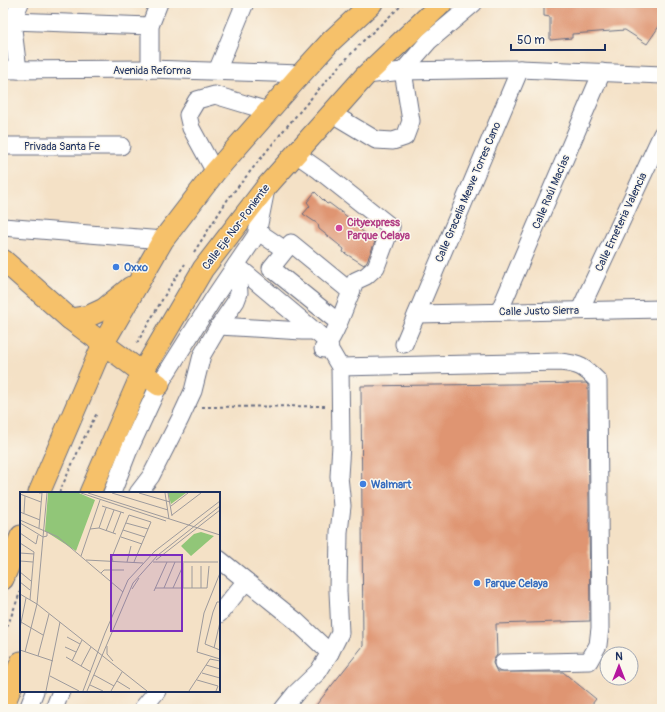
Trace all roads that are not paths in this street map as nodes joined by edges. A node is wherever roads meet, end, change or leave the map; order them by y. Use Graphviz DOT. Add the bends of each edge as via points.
graph roads {
  1 [pos="20,3"];
  2 [pos="158,3"];
  3 [pos="245,3"];
  4 [pos="372,3"];
  5 [pos="442,3"];
  6 [pos="474,3"];
  7 [pos="12,21"];
  8 [pos="150,26"];
  9 [pos="150,69"];
  10 [pos="520,69"];
  11 [pos="10,70"];
  12 [pos="217,71"];
  13 [pos="403,71"];
  14 [pos="602,72"];
  15 [pos="301,74"];
  16 [pos="366,74"];
  17 [pos="662,75"];
  18 [pos="268,111"];
  19 [pos="331,113"];
  20 [pos="662,134"];
  21 [pos="3,146"];
  22 [pos="121,146"];
  23 [pos="296,154"];
  24 [pos="215,172"];
  25 [pos="267,186"];
  26 [pos="3,227"];
  27 [pos="257,231"];
  28 [pos="163,240"];
  29 [pos="295,245"];
  30 [pos="3,260"];
  31 [pos="234,274"];
  32 [pos="139,281"];
  33 [pos="351,292"];
  34 [pos="662,309"];
  35 [pos="580,310"];
  36 [pos="499,312"];
  37 [pos="417,314"];
  38 [pos="70,318"];
  39 [pos="338,322"];
  40 [pos="219,326"];
  41 [pos="308,331"];
  42 [pos="103,344"];
  43 [pos="404,344"];
  44 [pos="327,348"];
  45 [pos="340,367"];
  46 [pos="142,373"];
  47 [pos="159,385"];
  48 [pos="115,486"];
  49 [pos="39,492"];
  50 [pos="90,492"];
  51 [pos="134,492"];
  52 [pos="138,492"];
  53 [pos="20,538"];
  54 [pos="220,560"];
  55 [pos="3,579"];
  56 [pos="246,581"];
  57 [pos="220,613"];
  58 [pos="330,653"];
  59 [pos="503,663"];
  60 [pos="20,664"];
  61 [pos="35,692"];
  62 [pos="61,692"];
  63 [pos="156,692"];
  64 [pos="3,707"];
  65 [pos="28,709"];
  66 [pos="54,709"];
  67 [pos="142,709"];
  68 [pos="283,709"];
  1 -- 7 [label="street"];
  2 -- 8 [label="street"];
  3 -- 12 [label="street"];
  4 -- 15 [label="main road" via="331,41"];
  5 -- 16 [label="main road, Calle Eje Nor-Poniente"];
  6 -- 13 [label="street" via="429,40"];
  7 -- 8 [label="street"];
  7 -- 11 [label="street"];
  8 -- 9 [label="street"];
  9 -- 11 [label="street, Avenida Reforma"];
  9 -- 12 [label="street, Avenida Reforma"];
  10 -- 13 [label="street"];
  10 -- 14 [label="street"];
  10 -- 37 [label="street, Calle Gracelia Meave Torres Cano"];
  12 -- 15 [label="street, Avenida Reforma"];
  13 -- 16 [label="street"];
  13 -- 19 [label="street" via="411,121 405,137 393,141 376,140"];
  14 -- 17 [label="street"];
  14 -- 36 [label="street, Calle Raúl Macías"];
  15 -- 18 [label="main road"];
  16 -- 19 [label="main road, Calle Eje Nor-Poniente"];
  18 -- 24 [label="main road"];
  18 -- 24 [label="street" via="215,95 197,100 188,115 191,128"];
  19 -- 23 [label="main road, Calle Eje Nor-Poniente"];
  20 -- 35 [label="street, Calle Emeteria Valencia"];
  21 -- 22 [label="street, Privada Santa Fe"];
  23 -- 25 [label="main road, Calle Eje Nor-Poniente"];
  23 -- 33 [label="street" via="391,227 376,267 355,281"];
  24 -- 28 [label="main road"];
  25 -- 27 [label="street"];
  25 -- 46 [label="main road, Calle Eje Nor-Poniente" via="203,269"];
  26 -- 28 [label="street"];
  27 -- 29 [label="street"];
  27 -- 31 [label="street"];
  28 -- 32 [label="main road"];
  29 -- 33 [label="street" via="320,258"];
  29 -- 39 [label="street" via="270,268"];
  30 -- 38 [label="main road"];
  31 -- 40 [label="street" via="239,293"];
  31 -- 41 [label="street"];
  31 -- 47 [label="street"];
  32 -- 38 [label="main road" via="104,309 89,316"];
  32 -- 42 [label="main road"];
  33 -- 39 [label="street"];
  34 -- 35 [label="street, Calle Justo Sierra"];
  35 -- 36 [label="street, Calle Justo Sierra"];
  36 -- 37 [label="street, Calle Justo Sierra"];
  37 -- 43 [label="street, Calle Gracelia Meave Torres Cano"];
  38 -- 42 [label="main road"];
  39 -- 44 [label="street"];
  40 -- 41 [label="street"];
  40 -- 52 [label="street" via="202,354 193,391 186,407 151,476"];
  41 -- 44 [label="street"];
  42 -- 46 [label="main road"];
  42 -- 49 [label="main road"];
  44 -- 45 [label="street"];
  45 -- 58 [label="street" via="340,633"];
  45 -- 59 [label="street" via="560,362 586,369 598,381 598,645 589,662"];
  46 -- 47 [label="main road"];
  46 -- 50 [label="main road, Calle Eje Nor-Poniente"];
  47 -- 48 [label="street"];
  48 -- 51 [label="street"];
  53 -- 55 [label="main road"];
  54 -- 56 [label="street"];
  56 -- 57 [label="street"];
  56 -- 58 [label="street" via="296,621"];
  58 -- 68 [label="street" via="318,672 294,694"];
  60 -- 64 [label="main road"];
  61 -- 65 [label="street"];
  62 -- 66 [label="street"];
  63 -- 67 [label="street"];
}
